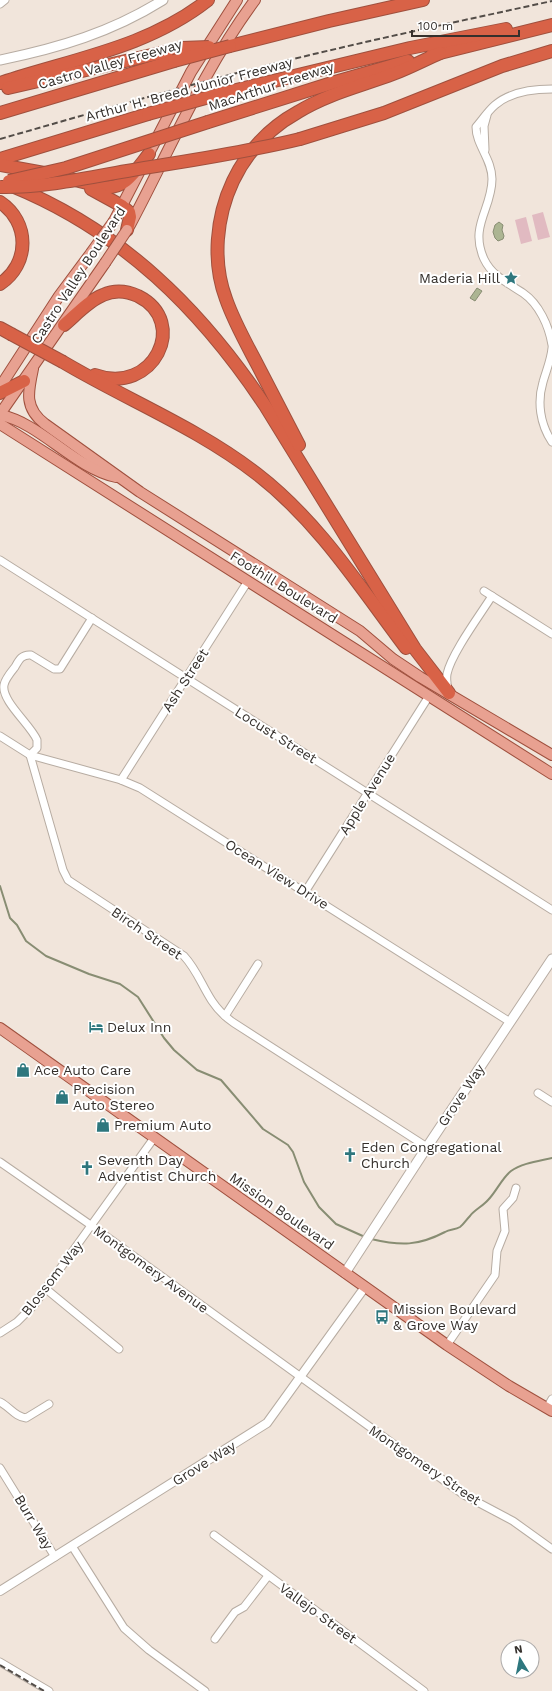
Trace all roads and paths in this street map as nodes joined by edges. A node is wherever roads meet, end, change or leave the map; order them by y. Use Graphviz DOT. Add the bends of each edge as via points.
graph roads {
  1 [pos="5,0"];
  2 [pos="208,0"];
  3 [pos="237,0"];
  4 [pos="423,0"];
  5 [pos="156,2"];
  6 [pos="251,2"];
  7 [pos="0,4"];
  8 [pos="552,21"];
  9 [pos="552,25"];
  10 [pos="230,46"];
  11 [pos="552,51"];
  12 [pos="440,54"];
  13 [pos="0,60"];
  14 [pos="0,83"];
  15 [pos="0,89"];
  16 [pos="552,89"];
  17 [pos="0,113"];
  18 [pos="149,154"];
  19 [pos="0,159"];
  20 [pos="0,165"];
  21 [pos="55,175"];
  22 [pos="0,182"];
  23 [pos="0,187"];
  24 [pos="0,202"];
  25 [pos="122,206"];
  26 [pos="127,230"];
  27 [pos="0,284"];
  28 [pos="64,325"];
  29 [pos="0,328"];
  30 [pos="552,345"];
  31 [pos="552,348"];
  32 [pos="63,362"];
  33 [pos="33,369"];
  34 [pos="24,381"];
  35 [pos="0,387"];
  36 [pos="0,393"];
  37 [pos="0,415"];
  38 [pos="0,424"];
  39 [pos="552,442"];
  40 [pos="122,479"];
  41 [pos="0,560"];
  42 [pos="363,564"];
  43 [pos="248,581"];
  44 [pos="484,591"];
  45 [pos="492,596"];
  46 [pos="92,618"];
  47 [pos="552,634"];
  48 [pos="186,679"];
  49 [pos="449,693"];
  50 [pos="429,696"];
  51 [pos="0,736"];
  52 [pos="30,755"];
  53 [pos="552,755"];
  54 [pos="552,774"];
  55 [pos="121,780"];
  56 [pos="369,793"];
  57 [pos="305,892"];
  58 [pos="552,910"];
  59 [pos="552,959"];
  60 [pos="258,964"];
  61 [pos="225,1016"];
  62 [pos="510,1022"];
  63 [pos="0,1028"];
  64 [pos="538,1093"];
  65 [pos="552,1102"];
  66 [pos="154,1138"];
  67 [pos="427,1147"];
  68 [pos="0,1162"];
  69 [pos="516,1188"];
  70 [pos="92,1226"];
  71 [pos="346,1273"];
  72 [pos="365,1287"];
  73 [pos="46,1289"];
  74 [pos="0,1333"];
  75 [pos="447,1345"];
  76 [pos="119,1349"];
  77 [pos="301,1377"];
  78 [pos="0,1402"];
  79 [pos="49,1404"];
  80 [pos="550,1406"];
  81 [pos="0,1468"];
  82 [pos="214,1535"];
  83 [pos="72,1546"];
  84 [pos="552,1549"];
  85 [pos="55,1557"];
  86 [pos="268,1576"];
  87 [pos="0,1592"];
  88 [pos="215,1639"];
  89 [pos="0,1662"];
  90 [pos="49,1691"];
  91 [pos="204,1691"];
  92 [pos="424,1691"];
  1 -- 7 [label="street"];
  2 -- 14 [label="highway" via="169,26 136,41"];
  3 -- 18 [label="main road, Castro Valley Boulevard" via="191,72"];
  4 -- 10 [label="highway"];
  5 -- 13 [label="main road" via="126,21 83,39"];
  6 -- 26 [label="main road, Castro Valley Boulevard" via="202,82"];
  8 -- 19 [label="highway, Arthur H. Breed Junior Freeway, bridge" via="440,42 303,73 148,114"];
  9 -- 12 [label="highway, MacArthur Freeway"];
  10 -- 15 [label="highway, bridge" via="182,48"];
  10 -- 17 [label="highway, Castro Valley Freeway, bridge"];
  11 -- 23 [label="highway, bridge" via="498,68 384,113 300,139 63,181"];
  12 -- 22 [label="highway, MacArthur Freeway, bridge" via="350,77 66,168"];
  12 -- 42 [label="highway" via="394,74 318,101 276,126 257,144 240,168 228,194 220,222 219,269 231,311 319,484"];
  16 -- 30 [label="street" via="531,90 503,99 476,127 476,135 490,165 492,180 478,232 481,251 492,272 524,294 536,306 548,328"];
  18 -- 21 [label="highway" via="128,179 115,187 102,187"];
  18 -- 25 [label="main road, Castro Valley Boulevard"];
  20 -- 21 [label="highway"];
  21 -- 25 [label="highway" via="94,190"];
  22 -- 42 [label="highway" via="58,207 103,234 146,266 189,308 224,348 258,394"];
  24 -- 27 [label="highway" via="9,209 18,222 23,245 16,268"];
  25 -- 26 [label="highway" via="129,212"];
  25 -- 35 [label="main road, Castro Valley Boulevard, bridge"];
  26 -- 28 [label="main road, Castro Valley Boulevard, bridge"];
  28 -- 32 [label="highway" via="98,297 112,292 122,292 135,295 151,306 160,319 162,334 161,347 153,362 130,377 102,377"];
  28 -- 33 [label="main road, Castro Valley Boulevard"];
  29 -- 32 [label="highway, bridge"];
  31 -- 39 [label="street" via="540,404 544,426"];
  32 -- 49 [label="highway" via="212,443 243,463 274,488 322,536 416,661"];
  33 -- 34 [label="main road, Castro Valley Boulevard"];
  33 -- 40 [label="main road" via="28,394 34,413 42,422"];
  34 -- 36 [label="highway"];
  34 -- 37 [label="main road, Castro Valley Boulevard"];
  37 -- 40 [label="main road, Foothill Boulevard" via="20,422 96,471"];
  38 -- 43 [label="main road, Foothill Boulevard"];
  40 -- 49 [label="main road, Foothill Boulevard" via="360,631 403,666"];
  41 -- 46 [label="street, Locust Street"];
  42 -- 49 [label="highway" via="419,655"];
  43 -- 48 [label="street, Ash Street"];
  43 -- 50 [label="main road, Foothill Boulevard"];
  44 -- 45 [label="street"];
  45 -- 47 [label="street"];
  45 -- 49 [label="street" via="449,668 446,676"];
  46 -- 48 [label="street, Locust Street"];
  46 -- 52 [label="street" via="60,669 54,669 27,655 21,658 6,681 6,698 37,740 37,748"];
  48 -- 55 [label="street, Ash Street"];
  48 -- 56 [label="street, Locust Street"];
  49 -- 53 [label="main road, Foothill Boulevard"];
  50 -- 54 [label="main road, Foothill Boulevard"];
  50 -- 56 [label="street, Apple Avenue"];
  51 -- 52 [label="street"];
  52 -- 55 [label="street, Ocean View Drive"];
  52 -- 61 [label="street, Birch Street" via="65,876 73,884 184,956 196,971 212,1001"];
  55 -- 57 [label="street, Ocean View Drive" via="140,788"];
  56 -- 57 [label="street, Apple Avenue"];
  56 -- 58 [label="street, Locust Street"];
  57 -- 62 [label="street, Ocean View Drive"];
  59 -- 62 [label="main road, Grove Way"];
  60 -- 61 [label="street"];
  61 -- 67 [label="street, Birch Street"];
  62 -- 67 [label="main road, Grove Way"];
  63 -- 66 [label="main road, Mission Boulevard"];
  64 -- 65 [label="street"];
  66 -- 70 [label="street, Blossom Way"];
  66 -- 71 [label="main road, Mission Boulevard"];
  67 -- 71 [label="main road, Grove Way"];
  68 -- 70 [label="street, Montgomery Avenue"];
  69 -- 75 [label="street" via="513,1198 503,1209 505,1231 497,1251 495,1276"];
  70 -- 73 [label="street, Blossom Way"];
  70 -- 77 [label="street, Montgomery Avenue"];
  71 -- 72 [label="main road, Mission Boulevard"];
  72 -- 75 [label="main road, Mission Boulevard"];
  72 -- 77 [label="street, Grove Way"];
  73 -- 74 [label="street, Blossom Way" via="28,1312"];
  73 -- 76 [label="street"];
  75 -- 80 [label="main road, Mission Boulevard" via="509,1386"];
  77 -- 83 [label="street, Grove Way" via="274,1415 259,1429"];
  77 -- 84 [label="street, Montgomery Street" via="464,1494 513,1521"];
  78 -- 79 [label="street" via="18,1416 26,1418"];
  81 -- 85 [label="street, Burr Way"];
  82 -- 86 [label="street, Vallejo Street"];
  83 -- 85 [label="street, Grove Way"];
  83 -- 91 [label="street" via="124,1628"];
  85 -- 87 [label="street, Grove Way"];
  86 -- 88 [label="street"];
  86 -- 92 [label="street, Vallejo Street"];
  89 -- 90 [label="street"];
}
